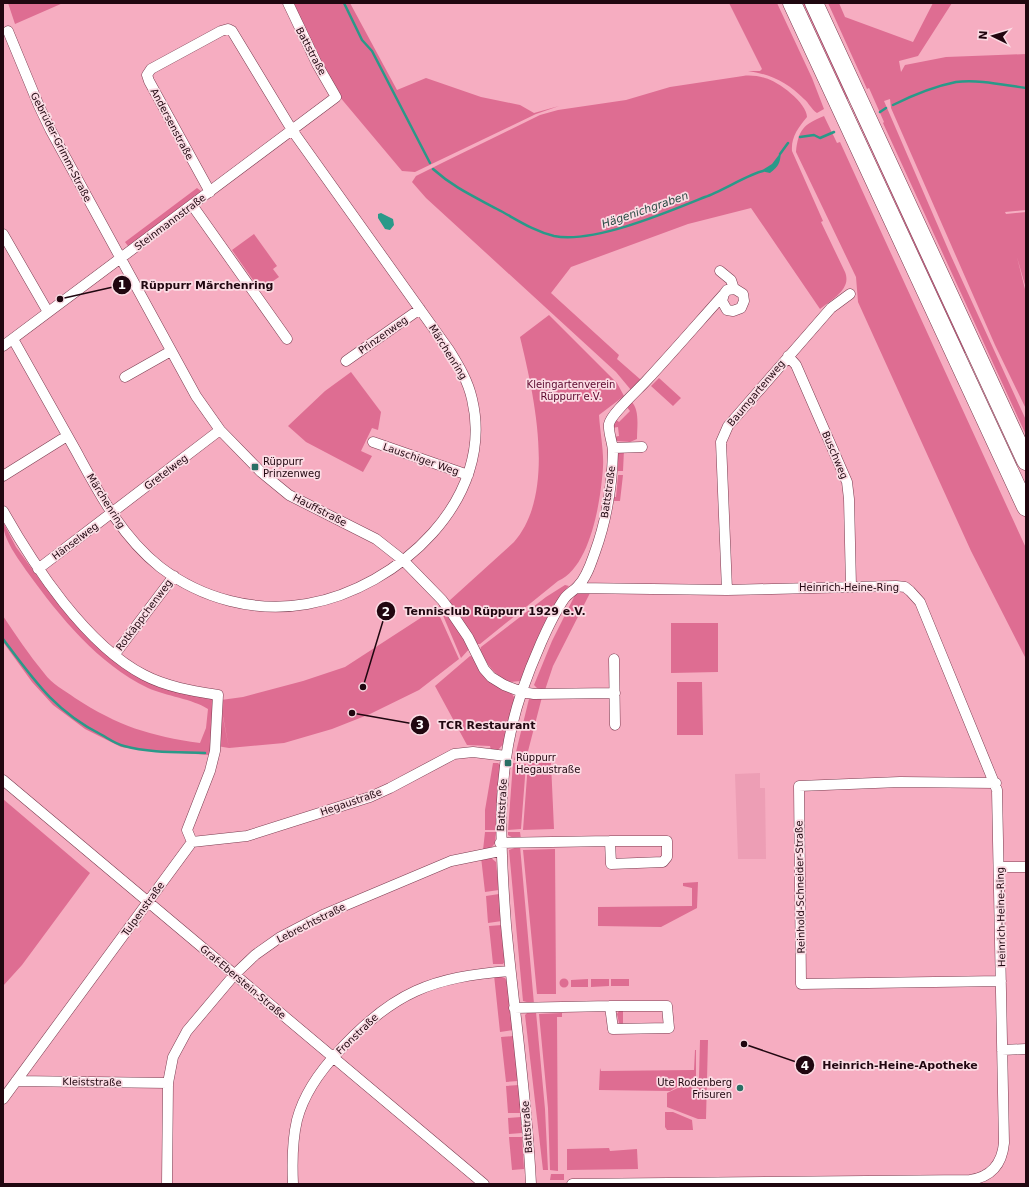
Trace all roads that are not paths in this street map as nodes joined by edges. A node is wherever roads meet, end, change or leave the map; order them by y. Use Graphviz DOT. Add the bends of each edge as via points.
graph roads {
  1 [pos="288,3"];
  2 [pos="792,3"];
  3 [pos="814,3"];
  4 [pos="8,31"];
  5 [pos="336,97"];
  6 [pos="292,130"];
  7 [pos="210,192"];
  8 [pos="192,205"];
  9 [pos="3,234"];
  10 [pos="120,259"];
  11 [pos="720,271"];
  12 [pos="734,289"];
  13 [pos="724,294"];
  14 [pos="850,294"];
  15 [pos="420,309"];
  16 [pos="48,312"];
  17 [pos="13,339"];
  18 [pos="287,339"];
  19 [pos="3,346"];
  20 [pos="171,351"];
  21 [pos="788,356"];
  22 [pos="346,361"];
  23 [pos="124,377"];
  24 [pos="220,430"];
  25 [pos="67,436"];
  26 [pos="373,442"];
  27 [pos="642,447"];
  28 [pos="613,448"];
  29 [pos="1026,461"];
  30 [pos="3,476"];
  31 [pos="468,476"];
  32 [pos="1026,507"];
  33 [pos="3,511"];
  34 [pos="112,513"];
  35 [pos="404,561"];
  36 [pos="38,569"];
  37 [pos="174,576"];
  38 [pos="851,586"];
  39 [pos="577,588"];
  40 [pos="727,590"];
  41 [pos="115,654"];
  42 [pos="614,659"];
  43 [pos="522,692"];
  44 [pos="615,693"];
  45 [pos="615,725"];
  46 [pos="506,756"];
  47 [pos="3,780"];
  48 [pos="996,783"];
  49 [pos="610,841"];
  50 [pos="192,842"];
  51 [pos="500,847"];
  52 [pos="1000,867"];
  53 [pos="1026,867"];
  54 [pos="148,903"];
  55 [pos="510,971"];
  56 [pos="235,974"];
  57 [pos="1001,981"];
  58 [pos="610,1006"];
  59 [pos="514,1008"];
  60 [pos="1026,1049"];
  61 [pos="1002,1050"];
  62 [pos="332,1058"];
  63 [pos="16,1081"];
  64 [pos="168,1083"];
  65 [pos="3,1099"];
  66 [pos="167,1184"];
  67 [pos="292,1184"];
  68 [pos="484,1184"];
  69 [pos="531,1184"];
  70 [pos="572,1184"];
  1 -- 5 [label="street, Battstraße"];
  2 -- 32 [label="highway"];
  3 -- 29 [label="highway"];
  4 -- 10 [label="street, Gebrüder-Grimm-Straße" via="39,106"];
  5 -- 6 [label="street, Steinmannstraße"];
  6 -- 7 [label="street, Steinmannstraße"];
  6 -- 7 [label="street, Andersenstraße" via="232,31 228,29 151,69 147,75 149,81"];
  6 -- 15 [label="street, Märchenring"];
  7 -- 8 [label="street, Steinmannstraße"];
  8 -- 10 [label="street, Steinmannstraße"];
  8 -- 18 [label="street"];
  9 -- 16 [label="street"];
  10 -- 16 [label="street, Steinmannstraße"];
  10 -- 20 [label="street, Hauffstraße"];
  11 -- 12 [label="street" via="731,280"];
  12 -- 13 [label="street" via="727,290"];
  12 -- 13 [label="street" via="741,292 744,297 744,304 738,310 730,311 724,307"];
  13 -- 28 [label="street, Battstraße" via="611,419 609,428"];
  14 -- 21 [label="street, Baumgartenweg" via="831,308"];
  15 -- 22 [label="street, Prinzenweg"];
  15 -- 31 [label="street, Märchenring" via="461,370 470,391 476,432"];
  16 -- 17 [label="street, Steinmannstraße"];
  17 -- 19 [label="street, Steinmannstraße"];
  17 -- 25 [label="street, Märchenring"];
  20 -- 23 [label="street"];
  20 -- 24 [label="street, Hauffstraße" via="203,407"];
  21 -- 38 [label="street, Buschweg" via="796,365 847,482 850,498"];
  21 -- 40 [label="street, Baumgartenweg" via="728,426 721,442"];
  24 -- 34 [label="street, Gretelweg"];
  24 -- 35 [label="street, Hauffstraße" via="260,472 289,495 376,539"];
  25 -- 30 [label="street"];
  25 -- 34 [label="street, Märchenring"];
  26 -- 31 [label="street, Lauschiger Weg"];
  27 -- 28 [label="street"];
  28 -- 39 [label="street, Battstraße" via="611,489 604,525 592,559"];
  31 -- 35 [label="street, Märchenring" via="458,499 439,525"];
  33 -- 36 [label="street"];
  34 -- 36 [label="street, Hänselweg"];
  34 -- 37 [label="street, Märchenring" via="139,548"];
  35 -- 37 [label="street, Märchenring" via="350,591 292,606 221,600"];
  35 -- 43 [label="street, Hauffstraße" via="447,606 491,677"];
  36 -- 41 [label="street" via="80,621"];
  37 -- 41 [label="street, Rotkäppchenweg"];
  38 -- 40 [label="street, Heinrich-Heine-Ring"];
  38 -- 48 [label="street, Heinrich-Heine-Ring" via="905,587 916,595"];
  39 -- 40 [label="street, Heinrich-Heine-Ring"];
  39 -- 43 [label="street, Battstraße" via="570,592 560,606"];
  41 -- 50 [label="street" via="144,675 166,684 218,695 215,751 187,830"];
  42 -- 44 [label="street"];
  43 -- 44 [label="street, Hauffstraße"];
  43 -- 46 [label="street, Battstraße"];
  44 -- 45 [label="street"];
  46 -- 50 [label="street, Hegaustraße" via="473,752 454,754 370,797 253,834"];
  46 -- 51 [label="street, Battstraße"];
  47 -- 54 [label="street, Graf-Eberstein-Straße"];
  48 -- 52 [label="street, Heinrich-Heine-Ring"];
  48 -- 57 [label="street, Reinhold-Schneider-Straße" via="900,782 799,786 801,984"];
  49 -- 49 [label="street, Lebrechtstraße" via="667,841 667,857 662,862 611,864"];
  49 -- 51 [label="street, Lebrechtstraße"];
  50 -- 54 [label="street, Tulpenstraße"];
  51 -- 55 [label="street, Battstraße"];
  51 -- 56 [label="street, Lebrechtstraße" via="451,861 325,914 279,938 255,955"];
  52 -- 53 [label="street"];
  52 -- 57 [label="street, Heinrich-Heine-Ring"];
  54 -- 56 [label="street, Graf-Eberstein-Straße"];
  54 -- 63 [label="street, Tulpenstraße"];
  55 -- 59 [label="street, Battstraße"];
  55 -- 62 [label="street, Fronstraße" via="466,975 413,992 370,1020"];
  56 -- 62 [label="street, Graf-Eberstein-Straße"];
  56 -- 64 [label="street, Lebrechtstraße" via="180,1040 173,1057"];
  57 -- 61 [label="street, Heinrich-Heine-Ring"];
  58 -- 58 [label="street" via="614,1028 668,1028 667,1006"];
  58 -- 59 [label="street"];
  59 -- 69 [label="street, Battstraße" via="527,1114"];
  60 -- 61 [label="street"];
  61 -- 70 [label="street, Heinrich-Heine-Ring" via="1003,1155 994,1169 979,1178"];
  62 -- 67 [label="street, Fronstraße" via="312,1085 302,1106 293,1144"];
  62 -- 68 [label="street, Graf-Eberstein-Straße"];
  63 -- 64 [label="street, Kleiststraße"];
  63 -- 65 [label="street, Tulpenstraße"];
  64 -- 66 [label="street, Lebrechtstraße"];
}
